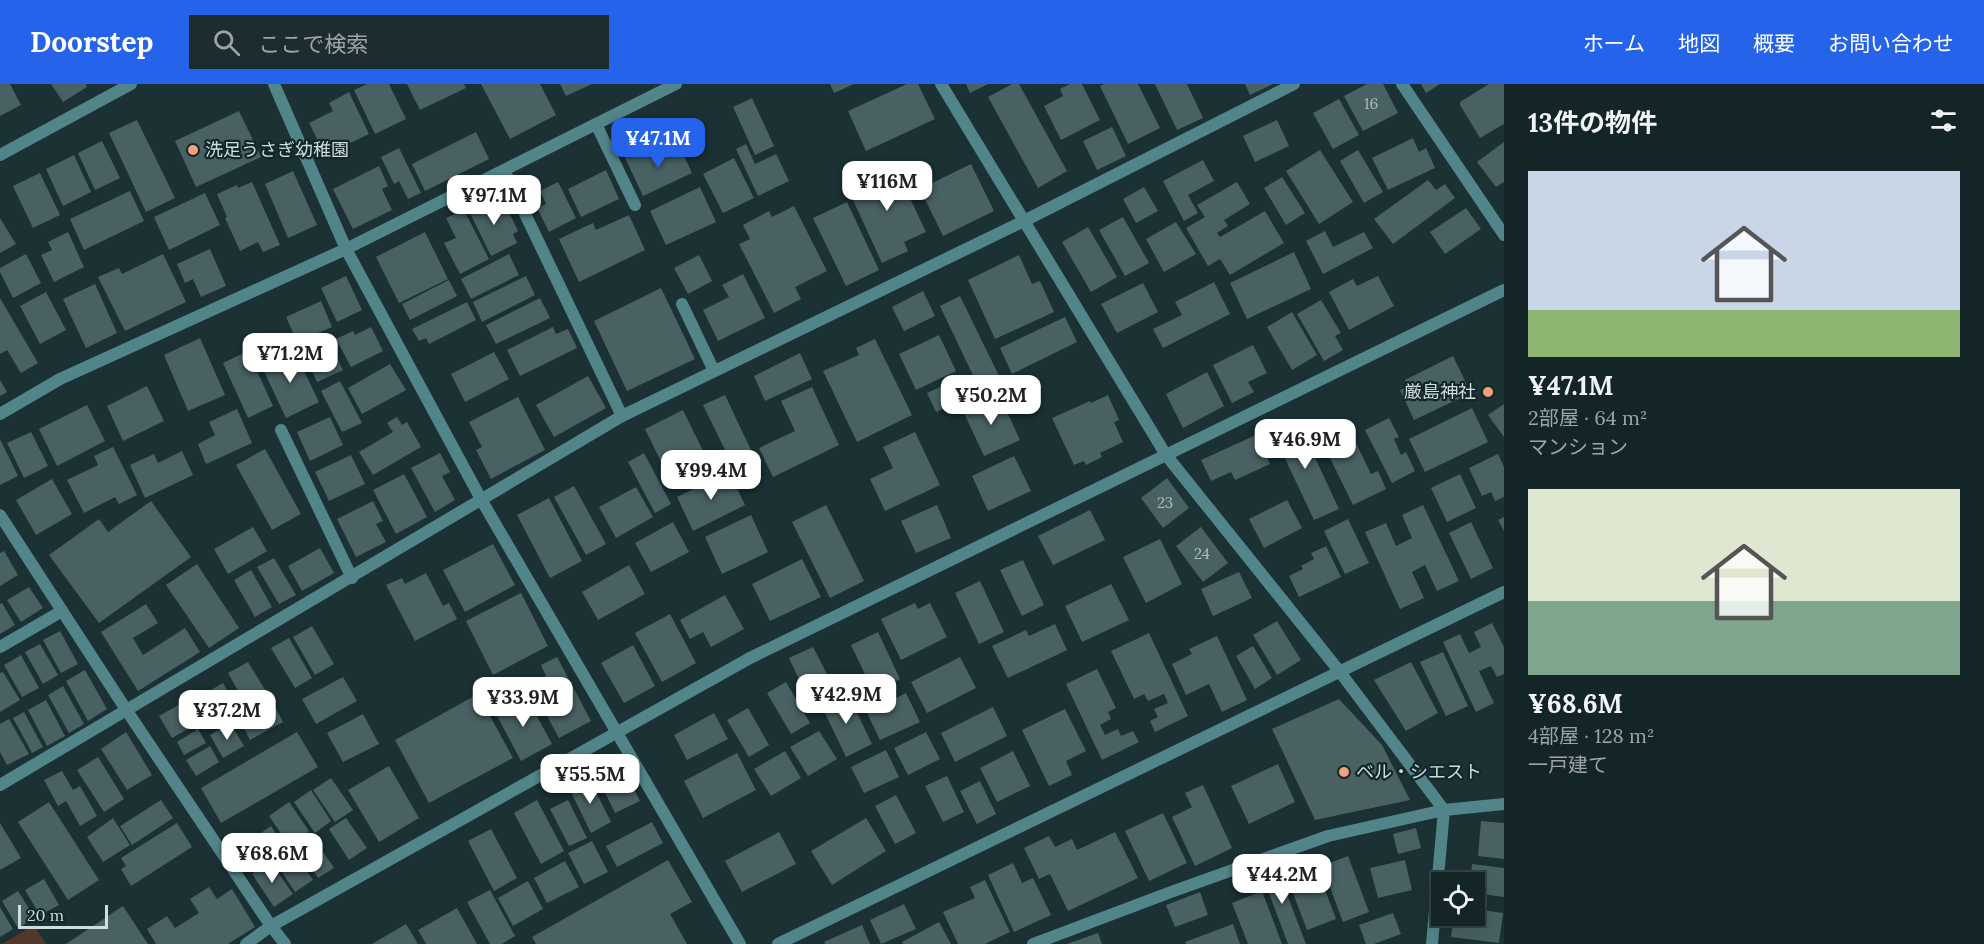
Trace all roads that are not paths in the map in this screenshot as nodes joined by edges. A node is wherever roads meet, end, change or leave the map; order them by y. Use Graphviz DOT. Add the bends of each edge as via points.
graph roads {
  1 [pos="131,84"];
  2 [pos="274,84"];
  3 [pos="676,84"];
  4 [pos="941,84"];
  5 [pos="1294,84"];
  6 [pos="1402,84"];
  7 [pos="596,124"];
  8 [pos="0,155"];
  9 [pos="504,170"];
  10 [pos="635,205"];
  11 [pos="1024,221"];
  12 [pos="1504,236"];
  13 [pos="346,249"];
  14 [pos="1504,290"];
  15 [pos="682,304"];
  16 [pos="714,371"];
  17 [pos="0,414"];
  18 [pos="622,416"];
  19 [pos="281,430"];
  20 [pos="1166,454"];
  21 [pos="482,501"];
  22 [pos="0,515"];
  23 [pos="352,578"];
  24 [pos="1504,592"];
  25 [pos="62,611"];
  26 [pos="0,647"];
  27 [pos="1340,672"];
  28 [pos="127,711"];
  29 [pos="617,732"];
  30 [pos="0,785"];
  31 [pos="1504,804"];
  32 [pos="1444,810"];
  33 [pos="271,926"];
  34 [pos="246,944"];
  35 [pos="285,944"];
  36 [pos="740,944"];
  37 [pos="778,944"];
  38 [pos="1033,944"];
  39 [pos="1432,944"];
  1 -- 8 [label="street"];
  2 -- 13 [label="street"];
  3 -- 7 [label="street"];
  4 -- 11 [label="street"];
  5 -- 11 [label="street"];
  6 -- 12 [label="street"];
  7 -- 9 [label="street"];
  7 -- 10 [label="street"];
  9 -- 13 [label="street"];
  9 -- 18 [label="street"];
  11 -- 16 [label="street"];
  11 -- 20 [label="street"];
  13 -- 17 [label="street" via="60,379"];
  13 -- 21 [label="street"];
  14 -- 20 [label="street"];
  15 -- 16 [label="street"];
  16 -- 18 [label="street"];
  18 -- 21 [label="street"];
  19 -- 23 [label="street"];
  20 -- 27 [label="street"];
  20 -- 29 [label="street" via="750,658"];
  21 -- 23 [label="street"];
  21 -- 29 [label="street"];
  22 -- 25 [label="street"];
  23 -- 28 [label="street"];
  24 -- 27 [label="street"];
  25 -- 26 [label="street"];
  25 -- 28 [label="street"];
  27 -- 32 [label="street"];
  27 -- 37 [label="street"];
  28 -- 30 [label="street"];
  28 -- 33 [label="street"];
  29 -- 33 [label="street"];
  29 -- 36 [label="street"];
  31 -- 32 [label="street"];
  32 -- 38 [label="street" via="1328,836"];
  32 -- 39 [label="street"];
  33 -- 34 [label="street"];
  33 -- 35 [label="street"];
}
